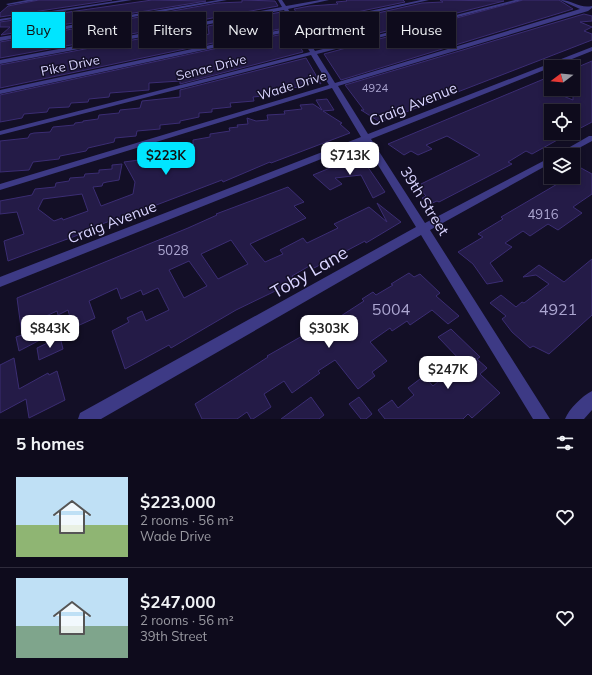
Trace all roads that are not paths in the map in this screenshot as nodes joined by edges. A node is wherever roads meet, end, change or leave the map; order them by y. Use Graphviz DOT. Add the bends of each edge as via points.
graph roads {
  1 [pos="36,0"];
  2 [pos="130,0"];
  3 [pos="225,0"];
  4 [pos="280,0"];
  5 [pos="327,0"];
  6 [pos="427,0"];
  7 [pos="520,0"];
  8 [pos="562,0"];
  9 [pos="8,4"];
  10 [pos="592,6"];
  11 [pos="285,8"];
  12 [pos="584,9"];
  13 [pos="287,12"];
  14 [pos="371,12"];
  15 [pos="592,12"];
  16 [pos="0,20"];
  17 [pos="280,32"];
  18 [pos="0,39"];
  19 [pos="310,48"];
  20 [pos="592,49"];
  21 [pos="312,52"];
  22 [pos="0,62"];
  23 [pos="332,85"];
  24 [pos="0,92"];
  25 [pos="0,132"];
  26 [pos="367,138"];
  27 [pos="592,138"];
  28 [pos="573,148"];
  29 [pos="544,164"];
  30 [pos="0,187"];
  31 [pos="422,229"];
  32 [pos="0,282"];
  33 [pos="592,399"];
  34 [pos="86,419"];
  35 [pos="542,419"];
  36 [pos="573,419"];
  1 -- 9 [label="street"];
  2 -- 16 [label="street"];
  3 -- 18 [label="street"];
  4 -- 11 [label="street, 39th Street"];
  5 -- 11 [label="street"];
  6 -- 14 [label="street, Pike Drive"];
  7 -- 21 [label="street, Senac Drive"];
  8 -- 12 [label="street"];
  10 -- 12 [label="street, Wade Drive"];
  11 -- 13 [label="street, 39th Street"];
  11 -- 22 [label="street"];
  12 -- 15 [label="street"];
  12 -- 23 [label="street, Wade Drive"];
  17 -- 24 [label="street, Pike Drive"];
  19 -- 21 [label="street, 39th Street"];
  20 -- 26 [label="street, Craig Avenue"];
  21 -- 23 [label="street, 39th Street"];
  21 -- 25 [label="street, Senac Drive"];
  23 -- 26 [label="street, 39th Street"];
  23 -- 30 [label="street, Wade Drive"];
  26 -- 31 [label="street, 39th Street"];
  26 -- 32 [label="street, Craig Avenue"];
  27 -- 28 [label="street"];
  29 -- 31 [label="street, Toby Lane"];
  31 -- 34 [label="street, Toby Lane"];
  31 -- 35 [label="street, 39th Street"];
  33 -- 36 [label="street"];
}
